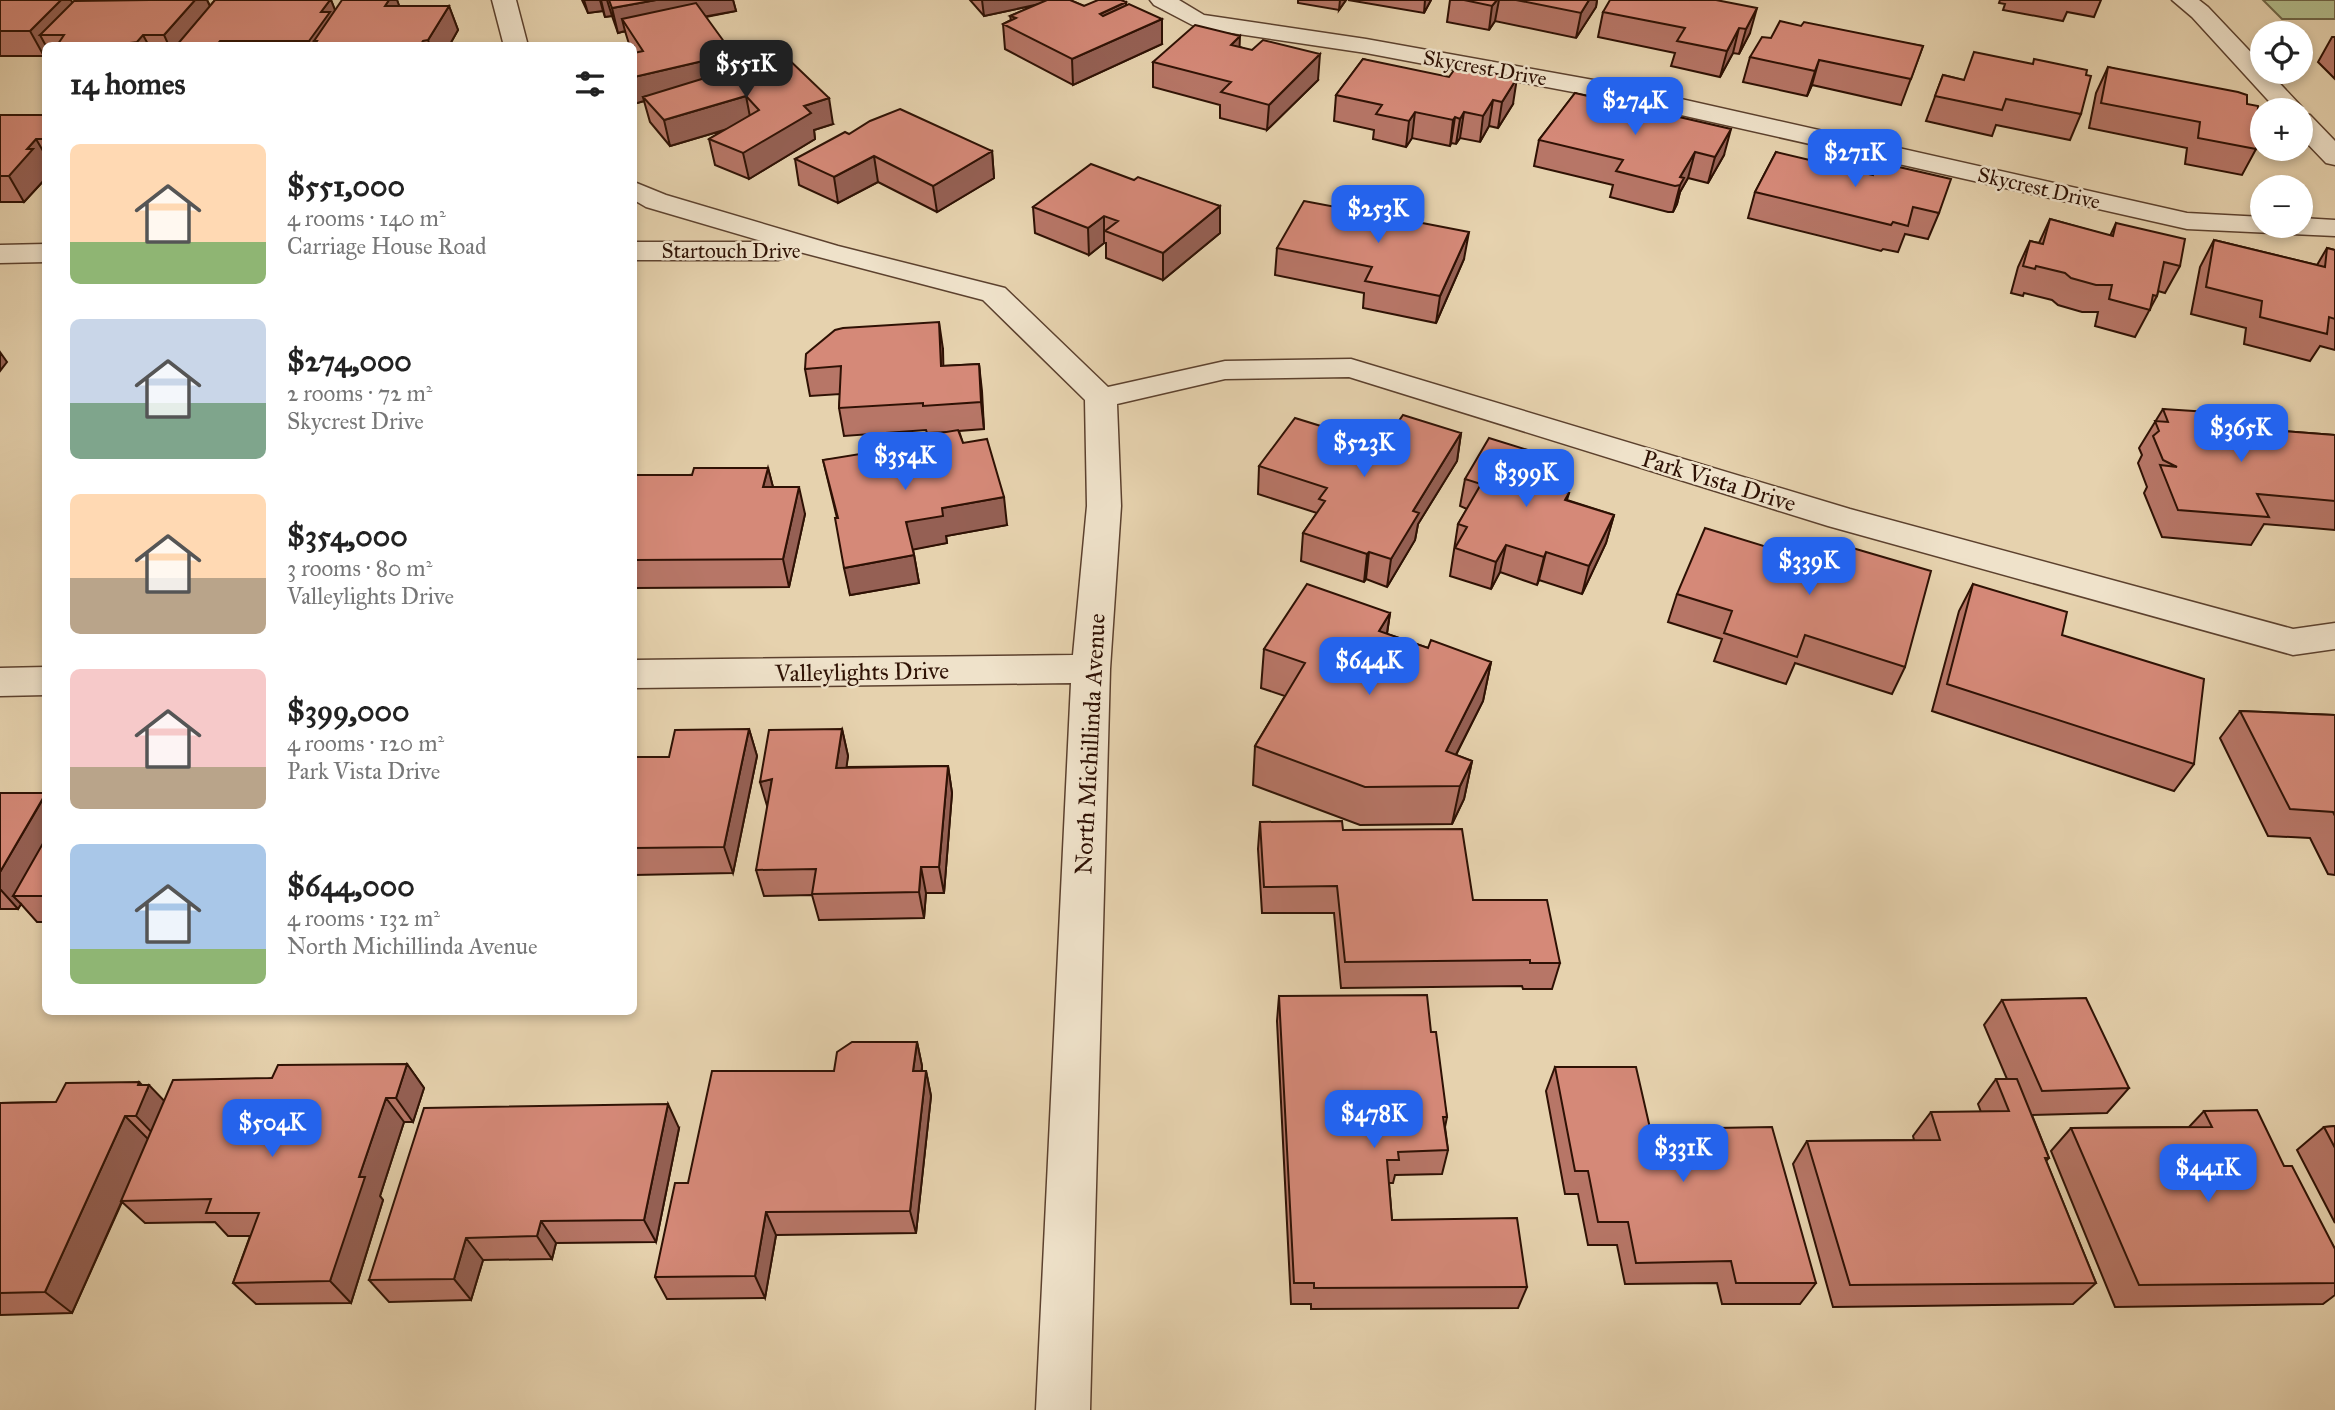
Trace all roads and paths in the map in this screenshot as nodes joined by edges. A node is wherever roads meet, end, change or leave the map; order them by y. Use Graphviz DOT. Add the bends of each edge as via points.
graph roads {
  1 [pos="504,0"];
  2 [pos="1162,0"];
  3 [pos="2184,0"];
  4 [pos="515,42"];
  5 [pos="2280,98"];
  6 [pos="2313,134"];
  7 [pos="2335,157"];
  8 [pos="637,192"];
  9 [pos="2250,224"];
  10 [pos="2313,227"];
  11 [pos="2335,228"];
  12 [pos="637,251"];
  13 [pos="828,252"];
  14 [pos="42,253"];
  15 [pos="0,254"];
  16 [pos="1101,398"];
  17 [pos="2335,636"];
  18 [pos="1091,669"];
  19 [pos="637,674"];
  20 [pos="42,681"];
  21 [pos="0,682"];
  22 [pos="1063,1410"];
  1 -- 4 [label="street"];
  2 -- 9 [label="street, Skycrest Drive" via="1198,22 1366,46 1610,91 2187,221"];
  3 -- 5 [label="street"];
  6 -- 7 [label="street"];
  8 -- 13 [label="street"];
  10 -- 11 [label="street"];
  12 -- 13 [label="street, Startouch Drive"];
  13 -- 16 [label="street" via="994,294"];
  14 -- 15 [label="street"];
  16 -- 17 [label="street, Park Vista Drive" via="1225,370 1350,368 1840,518 2292,642"];
  16 -- 18 [label="street, North Michillinda Avenue" via="1104,506"];
  18 -- 19 [label="street, Valleylights Drive"];
  18 -- 22 [label="street, North Michillinda Avenue"];
  20 -- 21 [label="street"];
}
